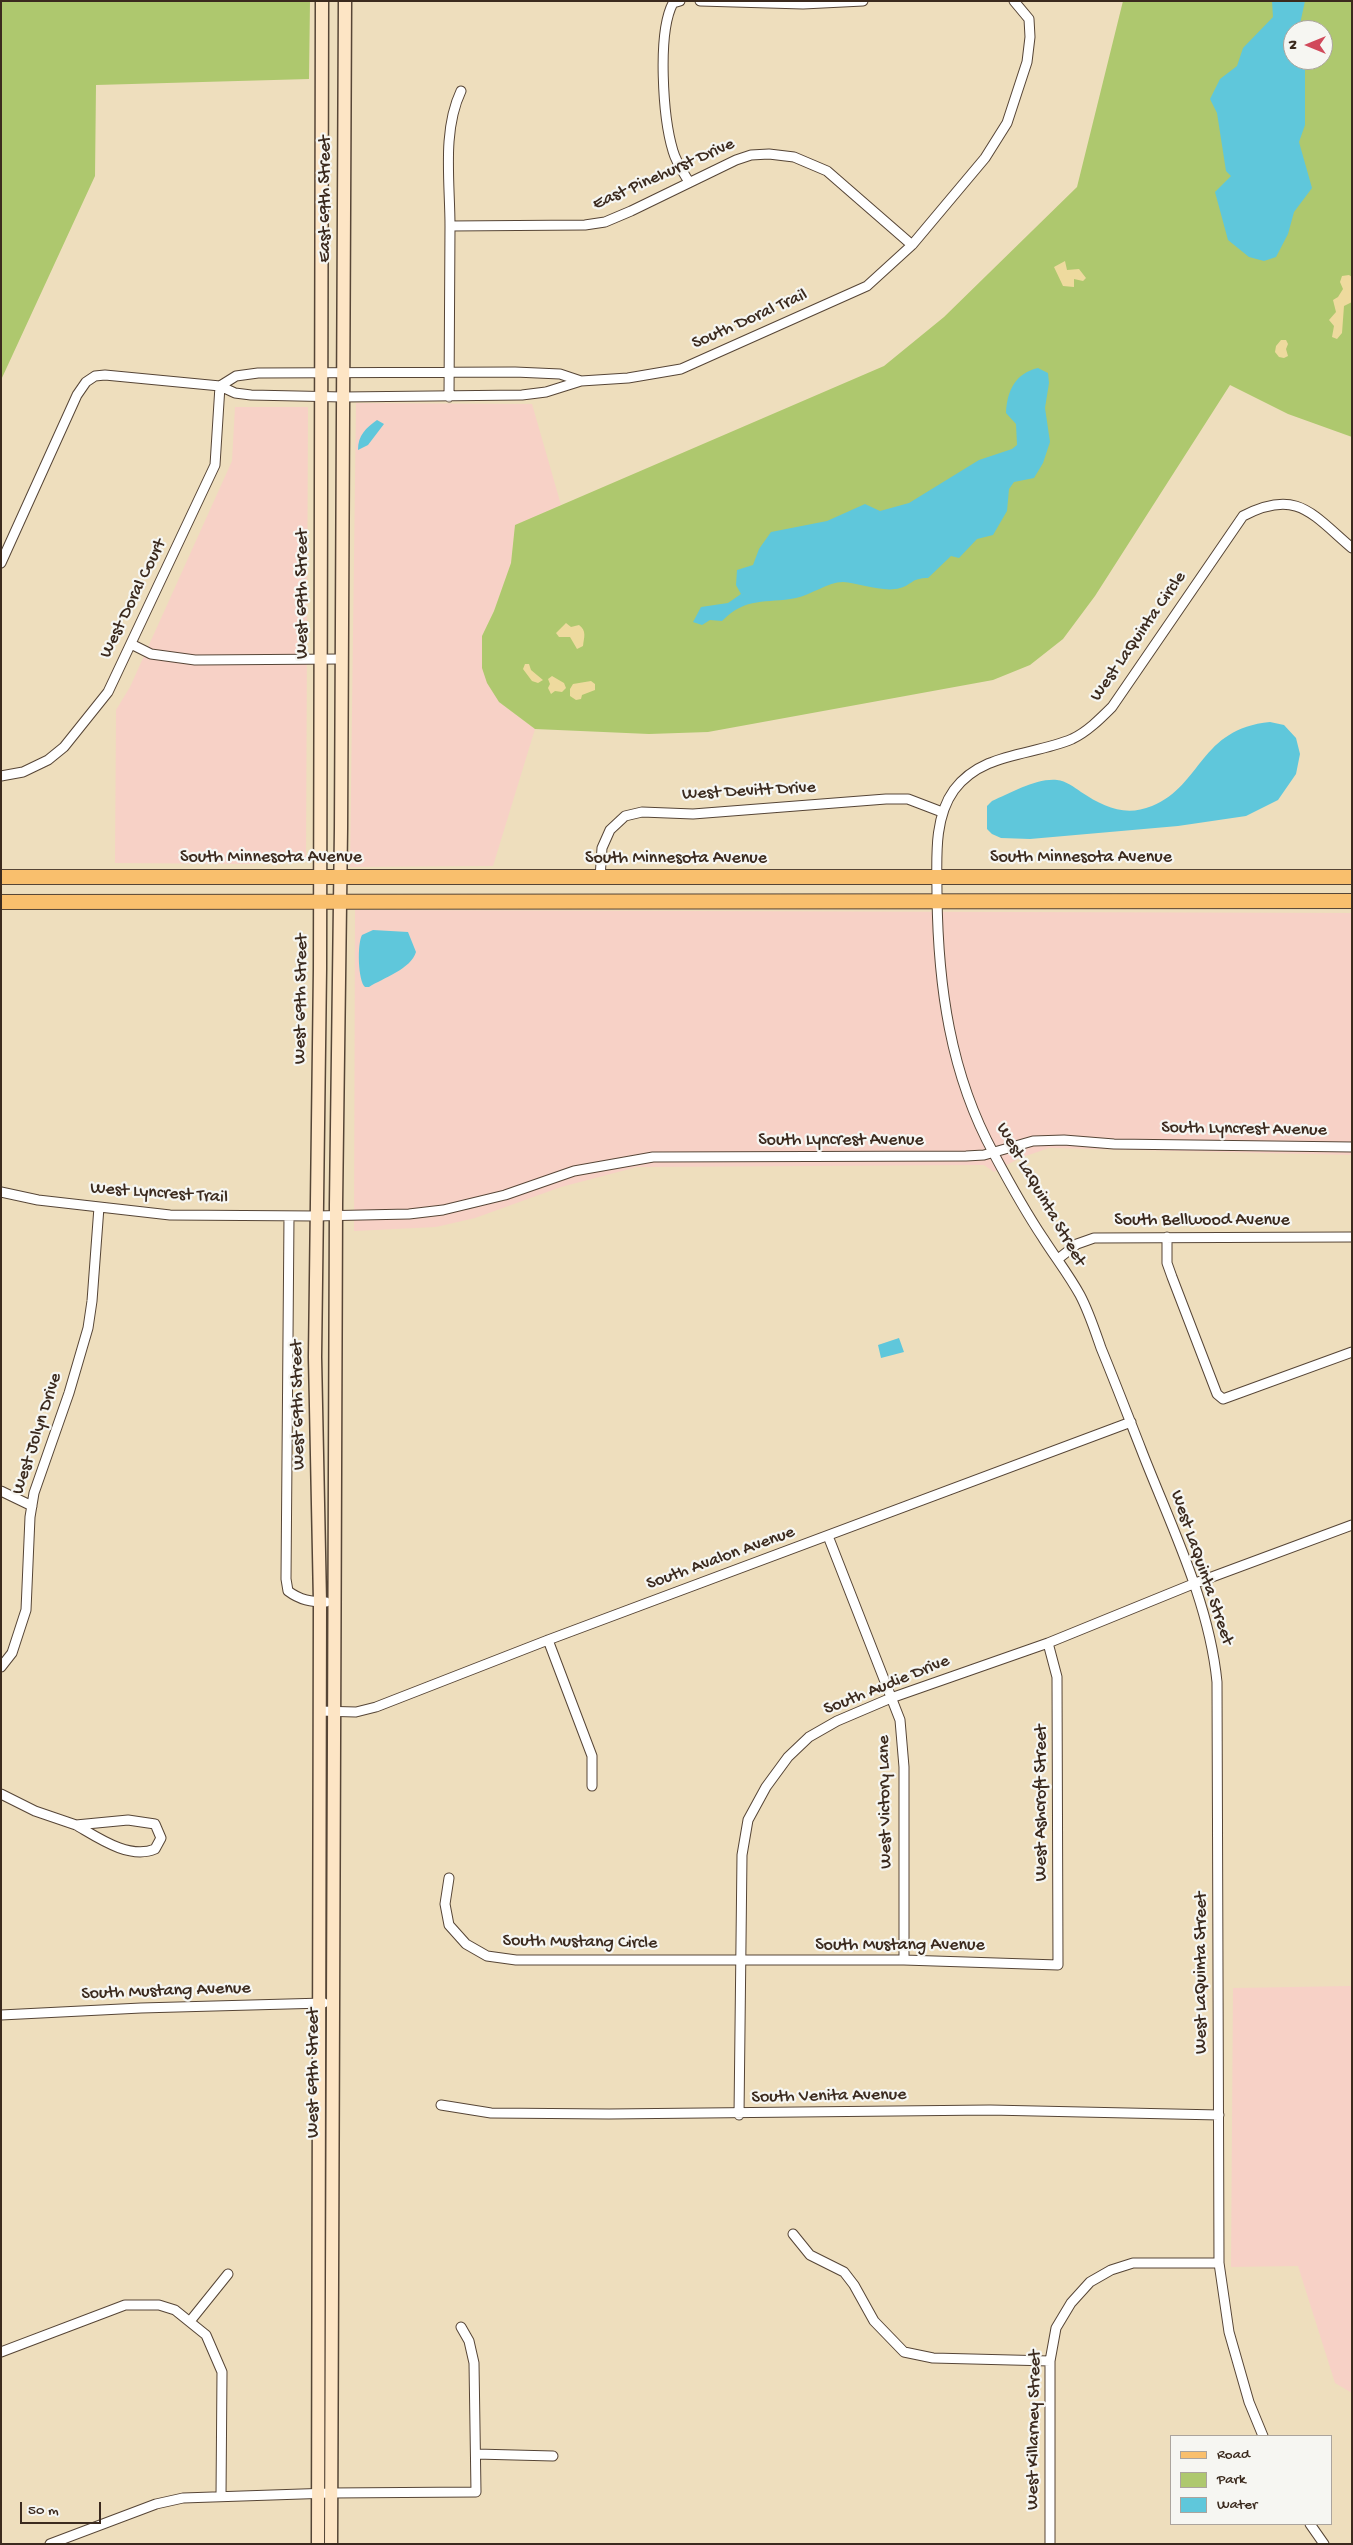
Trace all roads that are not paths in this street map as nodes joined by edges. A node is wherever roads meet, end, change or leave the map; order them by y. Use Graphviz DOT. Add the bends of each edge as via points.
graph roads {
  1 [pos="322,1"];
  2 [pos="345,1"];
  3 [pos="680,1"];
  4 [pos="700,1"];
  5 [pos="863,1"];
  6 [pos="1014,1"];
  7 [pos="461,92"];
  8 [pos="689,182"];
  9 [pos="450,226"];
  10 [pos="912,245"];
  11 [pos="450,371"];
  12 [pos="320,372"];
  13 [pos="343,372"];
  14 [pos="582,381"];
  15 [pos="220,386"];
  16 [pos="320,397"];
  17 [pos="449,397"];
  18 [pos="343,398"];
  19 [pos="1352,548"];
  20 [pos="1,563"];
  21 [pos="131,644"];
  22 [pos="320,659"];
  23 [pos="341,659"];
  24 [pos="1,776"];
  25 [pos="942,812"];
  26 [pos="319,876"];
  27 [pos="341,876"];
  28 [pos="1,877"];
  29 [pos="937,877"];
  30 [pos="1352,877"];
  31 [pos="600,878"];
  32 [pos="1352,901"];
  33 [pos="1,902"];
  34 [pos="320,902"];
  35 [pos="339,902"];
  36 [pos="937,902"];
  37 [pos="1352,1147"];
  38 [pos="993,1152"];
  39 [pos="1,1192"];
  40 [pos="99,1207"];
  41 [pos="289,1216"];
  42 [pos="316,1216"];
  43 [pos="336,1216"];
  44 [pos="1167,1237"];
  45 [pos="1352,1237"];
  46 [pos="1058,1259"];
  47 [pos="1352,1352"];
  48 [pos="1131,1422"];
  49 [pos="1,1491"];
  50 [pos="32,1506"];
  51 [pos="1352,1524"];
  52 [pos="828,1536"];
  53 [pos="1193,1584"];
  54 [pos="320,1602"];
  55 [pos="334,1602"];
  56 [pos="548,1640"];
  57 [pos="1048,1643"];
  58 [pos="1,1667"];
  59 [pos="891,1698"];
  60 [pos="320,1711"];
  61 [pos="333,1712"];
  62 [pos="592,1786"];
  63 [pos="1,1794"];
  64 [pos="76,1825"];
  65 [pos="448,1878"];
  66 [pos="904,1960"];
  67 [pos="741,1962"];
  68 [pos="1058,1965"];
  69 [pos="332,2002"];
  70 [pos="319,2003"];
  71 [pos="1,2015"];
  72 [pos="441,2105"];
  73 [pos="739,2115"];
  74 [pos="1219,2115"];
  75 [pos="793,2234"];
  76 [pos="1218,2263"];
  77 [pos="228,2274"];
  78 [pos="191,2320"];
  79 [pos="461,2327"];
  80 [pos="1,2352"];
  81 [pos="1050,2361"];
  82 [pos="1263,2435"];
  83 [pos="476,2454"];
  84 [pos="553,2456"];
  85 [pos="324,2493"];
  86 [pos="221,2496"];
  87 [pos="1311,2525"];
  88 [pos="50,2544"];
  89 [pos="318,2544"];
  90 [pos="331,2544"];
  91 [pos="1050,2544"];
  92 [pos="1324,2544"];
  1 -- 12 [label="main road, East 69th Street"];
  2 -- 13 [label="main road, East 69th Street"];
  3 -- 8 [label="street" via="673,3 667,21 665,106 673,152"];
  4 -- 5 [label="street" via="803,4"];
  6 -- 10 [label="street, South Doral Trail" via="1029,19 1030,37 1027,62 1007,123 985,158"];
  7 -- 9 [label="street" via="453,108 450,132"];
  8 -- 9 [label="street, East Pinehurst Drive" via="665,196 598,223"];
  8 -- 10 [label="street, East Pinehurst Drive" via="751,155 794,157 827,172"];
  9 -- 11 [label="street"];
  10 -- 14 [label="street, South Doral Trail" via="867,286 681,369 628,378"];
  11 -- 13 [label="street, South Doral Trail"];
  11 -- 14 [label="street, South Doral Trail" via="560,374"];
  11 -- 17 [label="street"];
  12 -- 13 [label="street, South Doral Trail"];
  12 -- 15 [label="street, South Doral Trail" via="236,376"];
  12 -- 16 [label="main road, East 69th Street"];
  13 -- 18 [label="main road, East 69th Street"];
  14 -- 17 [label="street, South Doral Trail" via="546,392 522,395"];
  15 -- 16 [label="street, South Doral Trail" via="235,393 251,395"];
  15 -- 20 [label="street, South Doral Trail" via="105,375 95,376 86,382 77,395"];
  15 -- 21 [label="street, West Doral Court" via="215,465"];
  16 -- 18 [label="street, South Doral Trail"];
  16 -- 22 [label="main road, West 69th Street"];
  17 -- 18 [label="street, South Doral Trail"];
  18 -- 23 [label="main road, West 69th Street"];
  19 -- 25 [label="street, West LaQuinta Circle" via="1305,508 1285,504 1263,506 1243,516 1112,707 1075,738 1002,757 965,776"];
  21 -- 22 [label="street" via="151,654 195,660"];
  21 -- 24 [label="street, West Doral Court" via="108,692 64,747 36,768"];
  22 -- 23 [label="street"];
  22 -- 26 [label="main road, West 69th Street"];
  23 -- 27 [label="main road, West 69th Street"];
  25 -- 29 [label="street, West LaQuinta Circle"];
  25 -- 31 [label="street, West Devitt Drive" via="908,799 693,814 642,812 625,816 610,830 602,848"];
  26 -- 27 [label="main road, South Minnesota Avenue"];
  26 -- 28 [label="main road, South Minnesota Avenue"];
  26 -- 34 [label="main road, West 69th Street"];
  27 -- 31 [label="main road, South Minnesota Avenue"];
  27 -- 35 [label="main road, West 69th Street"];
  29 -- 30 [label="main road, South Minnesota Avenue"];
  29 -- 31 [label="main road, South Minnesota Avenue"];
  29 -- 36 [label="street, West LaQuinta Street"];
  32 -- 36 [label="main road"];
  33 -- 34 [label="main road"];
  34 -- 35 [label="main road"];
  34 -- 42 [label="main road, West 69th Street"];
  35 -- 36 [label="main road"];
  35 -- 43 [label="main road, West 69th Street"];
  36 -- 38 [label="street, West LaQuinta Street" via="942,995 954,1053 972,1107"];
  37 -- 38 [label="street, South Lyncrest Avenue" via="1114,1144 1064,1140 1033,1141"];
  38 -- 43 [label="street, South Lyncrest Avenue" via="966,1156 883,1158 652,1157 574,1171 505,1195 443,1210"];
  38 -- 46 [label="street, West LaQuinta Street"];
  39 -- 40 [label="street, West Lyncrest Trail"];
  40 -- 41 [label="street, West Lyncrest Trail" via="170,1215"];
  40 -- 50 [label="street, West Jolyn Drive" via="88,1328"];
  41 -- 42 [label="street, West Lyncrest Trail"];
  41 -- 54 [label="street, West 69th Street" via="286,1579 288,1591 298,1598"];
  42 -- 43 [label="street, South Lyncrest Avenue"];
  42 -- 54 [label="main road, West 69th Street"];
  43 -- 55 [label="main road, West 69th Street"];
  44 -- 45 [label="street, South Bellwood Avenue"];
  44 -- 46 [label="street, South Bellwood Avenue" via="1094,1238 1077,1244"];
  44 -- 47 [label="street" via="1167,1263 1217,1394 1223,1399"];
  46 -- 48 [label="street, West LaQuinta Street" via="1081,1297"];
  48 -- 52 [label="street, South Avalon Avenue"];
  48 -- 53 [label="street, West LaQuinta Street"];
  49 -- 50 [label="street"];
  50 -- 58 [label="street, West Jolyn Drive" via="26,1610 12,1653"];
  51 -- 53 [label="street, South Audie Drive"];
  52 -- 56 [label="street, South Avalon Avenue"];
  52 -- 59 [label="street, West Victory Lane"];
  53 -- 57 [label="street, South Audie Drive"];
  53 -- 74 [label="street, West LaQuinta Street" via="1214,1646 1218,1682"];
  54 -- 55 [label="street, West 69th Street"];
  54 -- 60 [label="main road, West 69th Street"];
  55 -- 61 [label="main road, West 69th Street"];
  56 -- 61 [label="street, South Avalon Avenue" via="376,1707 356,1712"];
  56 -- 62 [label="street" via="592,1756"];
  57 -- 59 [label="street, South Audie Drive"];
  57 -- 68 [label="street, West Ashcroft Street" via="1057,1677"];
  59 -- 66 [label="street, West Victory Lane" via="900,1720 903,1740"];
  59 -- 67 [label="street, South Audie Drive" via="809,1737 788,1757 766,1787 748,1820 742,1855"];
  60 -- 61 [label="street, South Avalon Avenue"];
  60 -- 70 [label="main road, West 69th Street"];
  61 -- 69 [label="main road, West 69th Street"];
  63 -- 64 [label="street" via="35,1811"];
  64 -- 64 [label="street" via="132,1852 146,1853 160,1844 159,1830 146,1821"];
  65 -- 67 [label="street, South Mustang Circle" via="446,1904 449,1925 466,1944 487,1956 516,1960"];
  66 -- 67 [label="street, South Mustang Avenue"];
  66 -- 68 [label="street, South Mustang Avenue"];
  67 -- 73 [label="street, South Audie Drive"];
  69 -- 70 [label="street, South Mustang Avenue"];
  69 -- 85 [label="main road, West 69th Street"];
  70 -- 71 [label="street, South Mustang Avenue"];
  70 -- 85 [label="main road, West 69th Street"];
  72 -- 73 [label="street, South Venita Avenue" via="491,2113"];
  73 -- 74 [label="street, South Venita Avenue" via="990,2110"];
  74 -- 76 [label="street, West LaQuinta Street"];
  75 -- 81 [label="street" via="810,2255 844,2272 874,2321 904,2352 933,2358"];
  76 -- 81 [label="street, West Killarney Street" via="1133,2263 1090,2282 1071,2303 1056,2328"];
  76 -- 82 [label="street, West LaQuinta Street" via="1229,2332 1249,2402"];
  77 -- 78 [label="street"];
  78 -- 80 [label="street" via="159,2305 125,2306"];
  78 -- 86 [label="street" via="206,2335 222,2372"];
  79 -- 83 [label="street" via="469,2341 474,2363"];
  81 -- 91 [label="street, West Killarney Street"];
  83 -- 84 [label="street"];
  83 -- 85 [label="street" via="476,2492"];
  85 -- 86 [label="street"];
  85 -- 89 [label="main road, West 69th Street"];
  85 -- 90 [label="main road, West 69th Street"];
  86 -- 88 [label="street" via="182,2498 156,2504"];
  87 -- 92 [label="street"];
}
